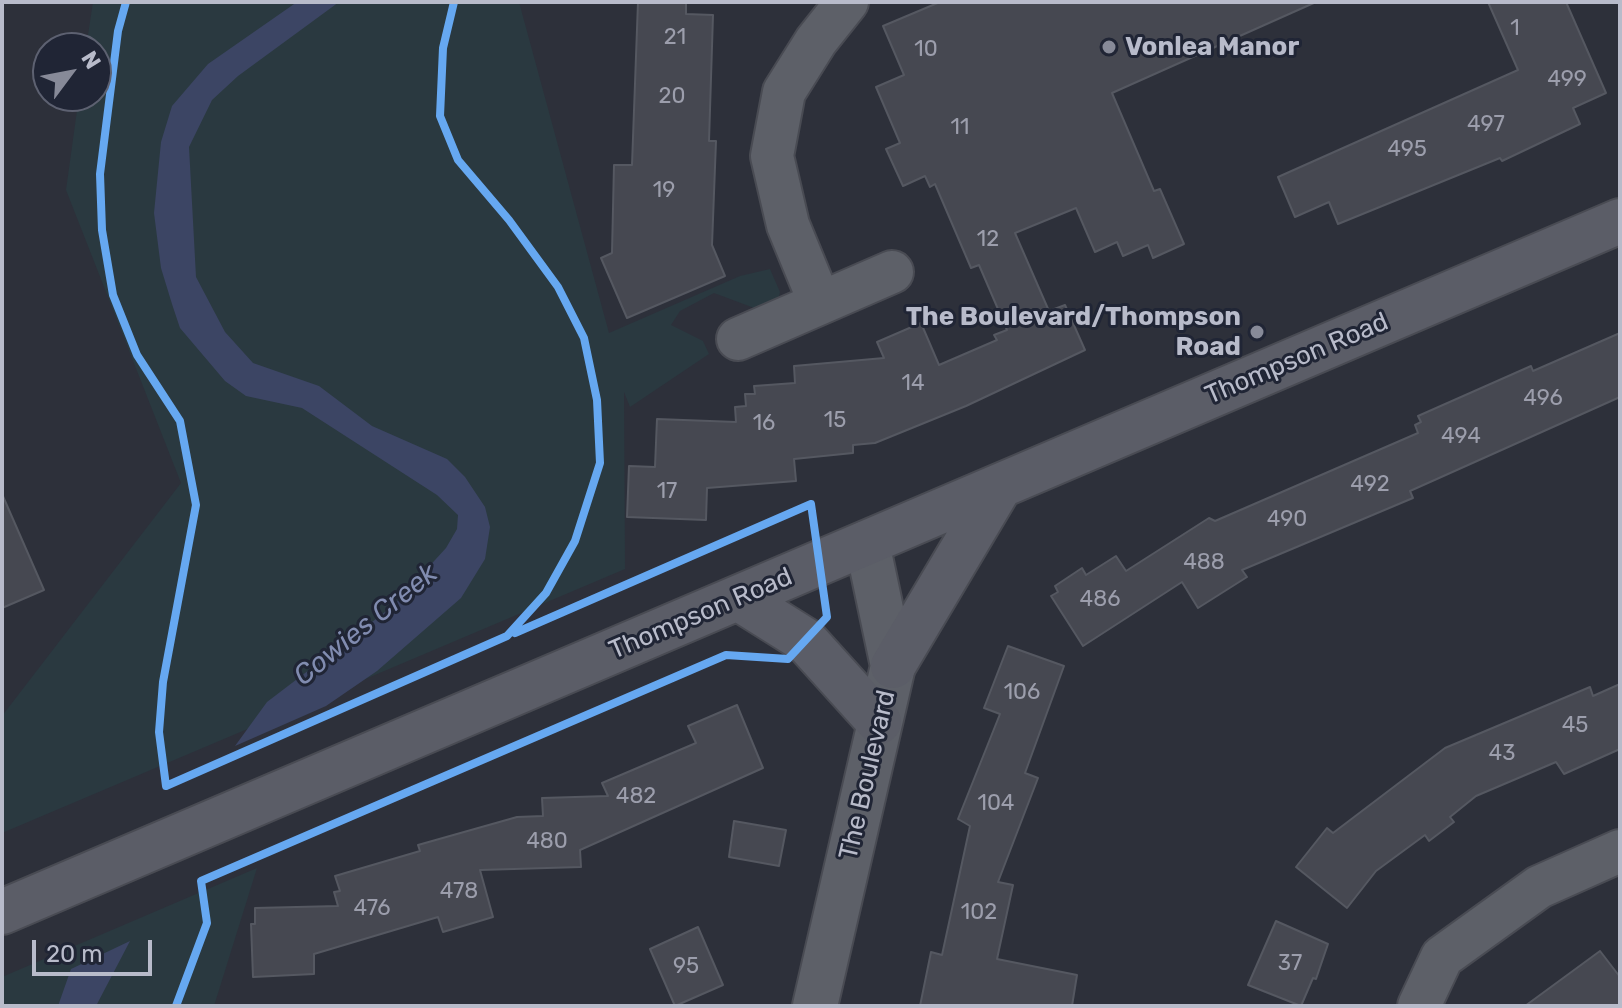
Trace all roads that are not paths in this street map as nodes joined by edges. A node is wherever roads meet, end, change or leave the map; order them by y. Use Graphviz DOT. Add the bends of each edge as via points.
graph roads {
  1 [pos="847,2"];
  2 [pos="1620,221"];
  3 [pos="892,272"];
  4 [pos="820,303"];
  5 [pos="738,339"];
  6 [pos="1000,486"];
  7 [pos="867,543"];
  8 [pos="738,598"];
  9 [pos="893,666"];
  10 [pos="879,722"];
  11 [pos="1620,851"];
  12 [pos="2,912"];
  13 [pos="815,1006"];
  14 [pos="1419,1006"];
  1 -- 4 [label="street" via="784,92 772,156 788,225"];
  2 -- 6 [label="main road, Thompson Road"];
  3 -- 4 [label="street"];
  4 -- 5 [label="street"];
  6 -- 7 [label="main road, Thompson Road"];
  6 -- 9 [label="main road"];
  7 -- 8 [label="main road, Thompson Road"];
  7 -- 9 [label="street, The Boulevard"];
  8 -- 10 [label="main road" via="805,640"];
  8 -- 12 [label="main road, Thompson Road"];
  9 -- 10 [label="street, The Boulevard"];
  10 -- 13 [label="street, The Boulevard"];
  11 -- 14 [label="street" via="1539,887 1442,957"];
}
